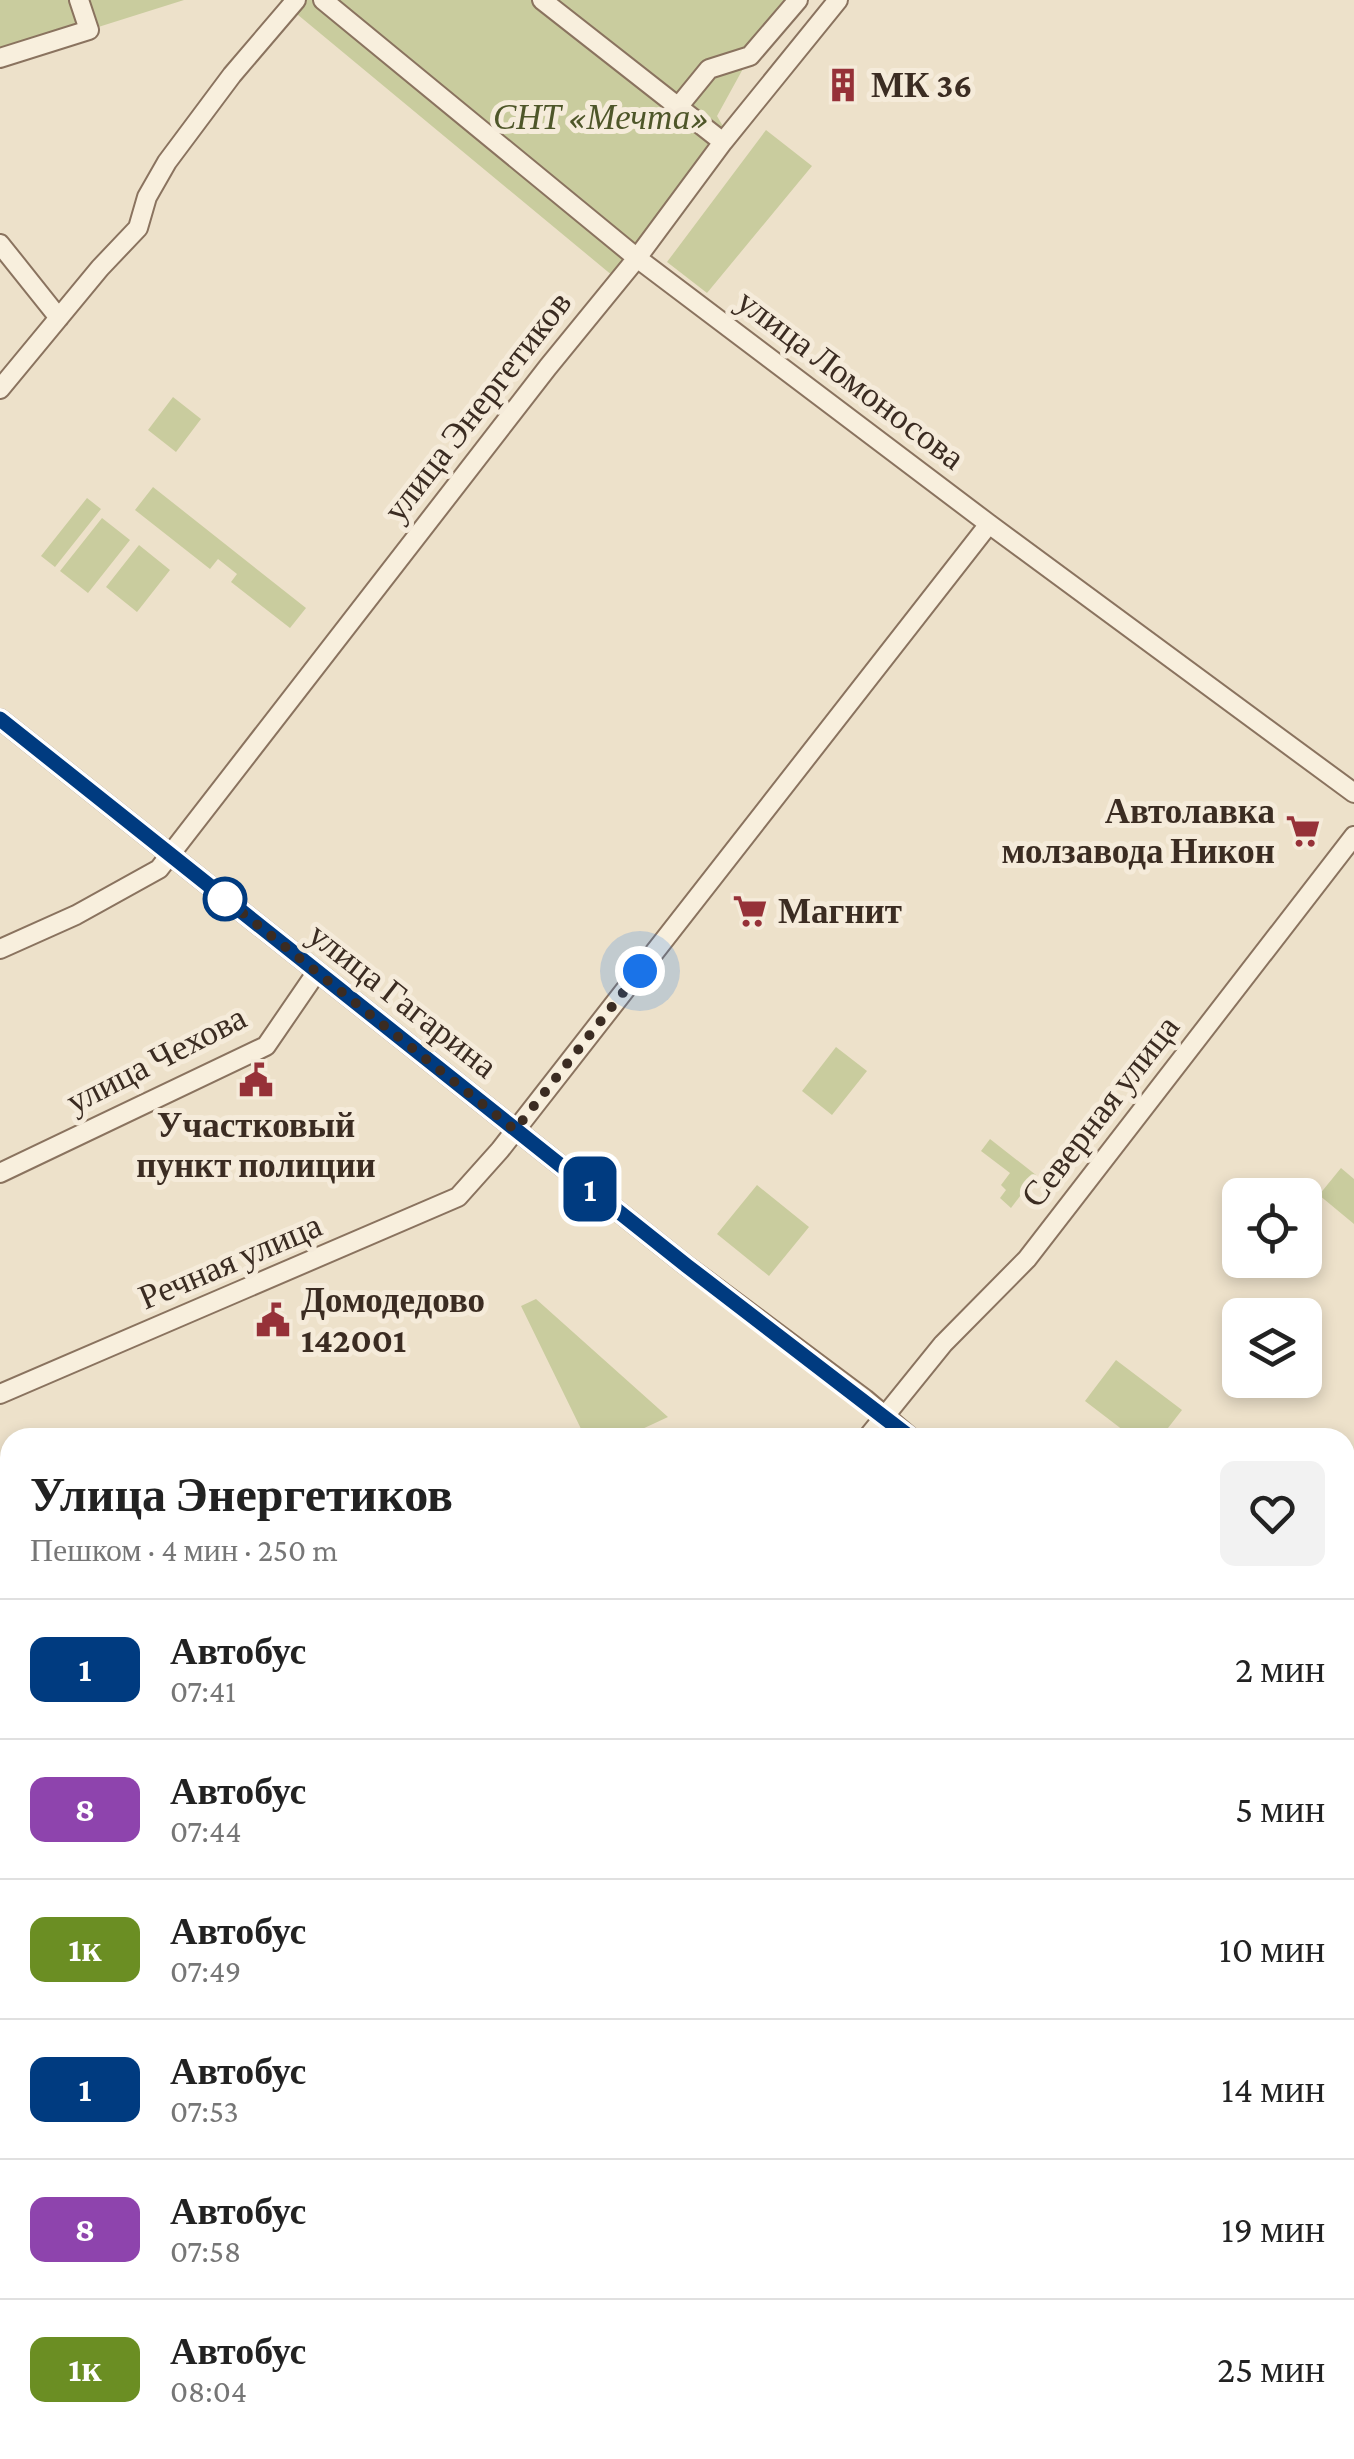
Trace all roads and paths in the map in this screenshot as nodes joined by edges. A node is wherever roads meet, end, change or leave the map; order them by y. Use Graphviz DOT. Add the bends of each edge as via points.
graph roads {
  1 [pos="78,0"];
  2 [pos="296,0"];
  3 [pos="323,0"];
  4 [pos="542,0"];
  5 [pos="798,0"];
  6 [pos="838,0"];
  7 [pos="0,58"];
  8 [pos="678,107"];
  9 [pos="723,142"];
  10 [pos="0,244"];
  11 [pos="638,258"];
  12 [pos="59,318"];
  13 [pos="0,390"];
  14 [pos="989,524"];
  15 [pos="0,719"];
  16 [pos="1354,792"];
  17 [pos="1354,836"];
  18 [pos="170,855"];
  19 [pos="0,949"];
  20 [pos="316,973"];
  21 [pos="515,1130"];
  22 [pos="0,1174"];
  23 [pos="0,1394"];
  24 [pos="886,1416"];
  25 [pos="876,1428"];
  26 [pos="900,1428"];
  1 -- 7 [label="street" via="89,30"];
  2 -- 12 [label="street" via="167,162 138,228"];
  3 -- 11 [label="street, улица Ломоносова"];
  4 -- 8 [label="street"];
  5 -- 8 [label="street" via="750,56 709,69"];
  6 -- 9 [label="street, улица Энергетиков"];
  8 -- 9 [label="street"];
  9 -- 11 [label="street, улица Энергетиков"];
  10 -- 12 [label="street"];
  11 -- 14 [label="street, улица Ломоносова"];
  11 -- 18 [label="street, улица Энергетиков"];
  12 -- 13 [label="street"];
  14 -- 16 [label="street, улица Ломоносова"];
  14 -- 21 [label="street, Речная улица"];
  15 -- 18 [label="street, улица Гагарина"];
  17 -- 24 [label="street, Северная улица" via="1027,1259 943,1344"];
  18 -- 19 [label="street, улица Энергетиков" via="159,869 76,915"];
  18 -- 20 [label="street, улица Гагарина"];
  20 -- 21 [label="street, улица Гагарина"];
  20 -- 22 [label="street, улица Чехова" via="266,1046"];
  21 -- 23 [label="street, Речная улица" via="458,1198"];
  21 -- 24 [label="street, улица Гагарина"];
  24 -- 25 [label="street, Северная улица"];
  24 -- 26 [label="street, улица Гагарина"];
}
